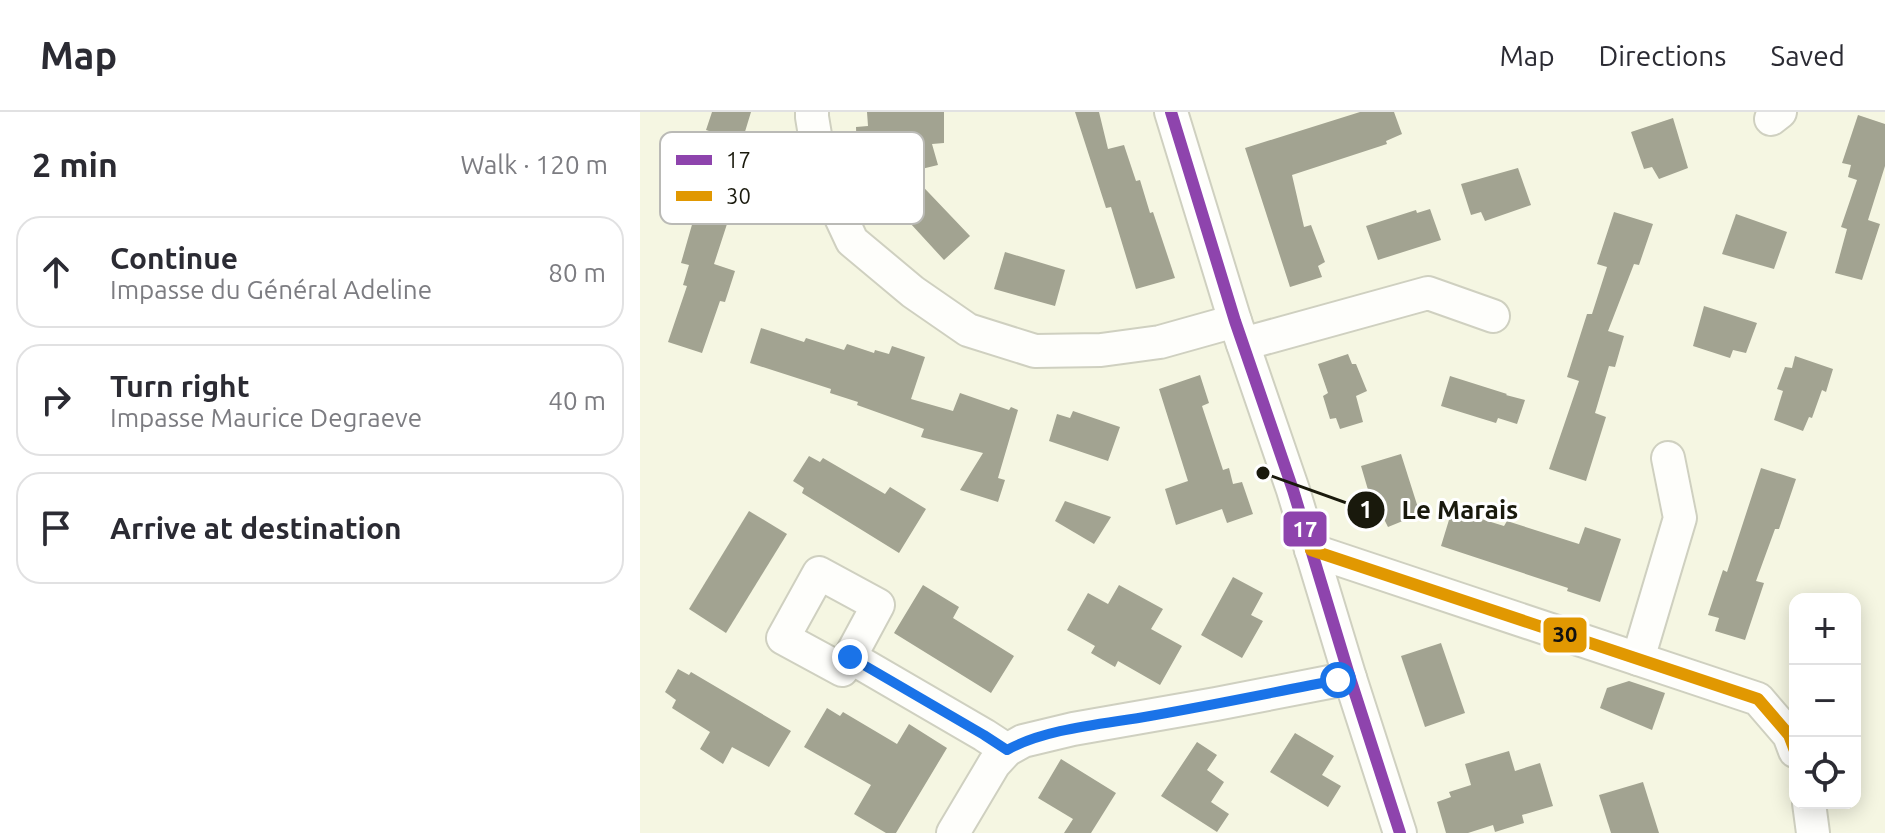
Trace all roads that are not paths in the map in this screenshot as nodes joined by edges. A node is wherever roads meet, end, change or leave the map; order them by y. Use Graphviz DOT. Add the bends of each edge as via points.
graph roads {
  1 [pos="812,112"];
  2 [pos="1179,114"];
  3 [pos="814,132"];
  4 [pos="844,224"];
  5 [pos="1493,316"];
  6 [pos="1239,332"];
  7 [pos="1668,458"];
  8 [pos="1311,550"];
  9 [pos="850,657"];
  10 [pos="1638,659"];
  11 [pos="1350,678"];
  12 [pos="1790,737"];
  13 [pos="1007,750"];
  14 [pos="1810,809"];
  15 [pos="953,833"];
  16 [pos="1400,833"];
  17 [pos="1813,833"];
  1 -- 3 [label="street"];
  2 -- 6 [label="street"];
  4 -- 6 [label="street" via="852,241 968,330 1035,351 1101,350"];
  5 -- 6 [label="street" via="1428,293"];
  6 -- 8 [label="street"];
  7 -- 10 [label="street" via="1680,518"];
  8 -- 10 [label="street"];
  8 -- 11 [label="street"];
  9 -- 13 [label="street"];
  10 -- 12 [label="street" via="1758,699"];
  11 -- 13 [label="street" via="1073,729"];
  11 -- 16 [label="street"];
  13 -- 15 [label="street"];
  14 -- 17 [label="street"];
}
